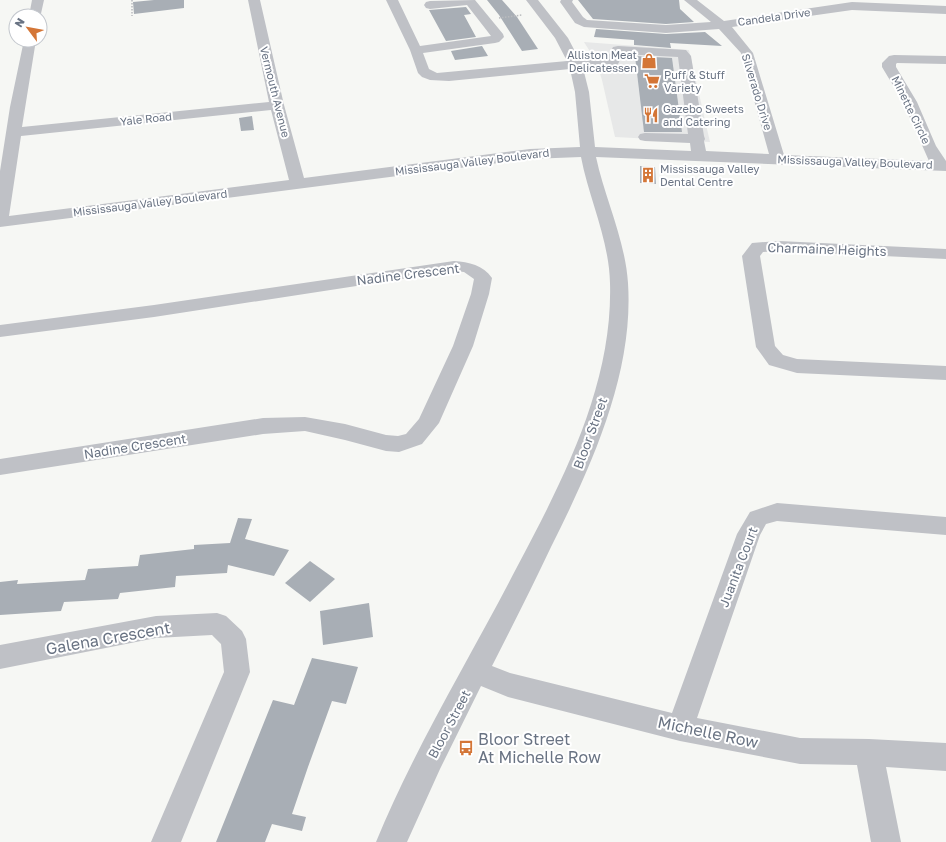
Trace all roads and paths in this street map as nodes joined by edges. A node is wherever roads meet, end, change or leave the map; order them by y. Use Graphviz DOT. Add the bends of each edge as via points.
graph roads {
  1 [pos="132,0"];
  2 [pos="254,0"];
  3 [pos="392,0"];
  4 [pos="469,0"];
  5 [pos="532,0"];
  6 [pos="567,0"];
  7 [pos="690,0"];
  8 [pos="430,5"];
  9 [pos="946,10"];
  10 [pos="522,15"];
  11 [pos="132,16"];
  12 [pos="486,20"];
  13 [pos="722,25"];
  14 [pos="28,48"];
  15 [pos="416,50"];
  16 [pos="946,60"];
  17 [pos="575,64"];
  18 [pos="435,77"];
  19 [pos="428,90"];
  20 [pos="277,105"];
  21 [pos="16,107"];
  22 [pos="0,108"];
  23 [pos="14,132"];
  24 [pos="645,137"];
  25 [pos="698,139"];
  26 [pos="588,152"];
  27 [pos="700,155"];
  28 [pos="778,159"];
  29 [pos="942,165"];
  30 [pos="297,185"];
  31 [pos="0,220"];
  32 [pos="946,254"];
  33 [pos="0,331"];
  34 [pos="946,373"];
  35 [pos="0,467"];
  36 [pos="946,526"];
  37 [pos="0,657"];
  38 [pos="476,672"];
  39 [pos="680,728"];
  40 [pos="869,752"];
  41 [pos="946,757"];
  42 [pos="166,842"];
  43 [pos="391,842"];
  44 [pos="886,842"];
  1 -- 11 [label="path"];
  2 -- 20 [label="street, Vermouth Avenue"];
  3 -- 15 [label="street"];
  4 -- 8 [label="street"];
  4 -- 12 [label="street"];
  5 -- 17 [label="street, Bloor Street" via="567,44"];
  6 -- 13 [label="street, Candela Drive" via="579,20 591,25 666,29"];
  7 -- 13 [label="street, Silverado Drive"];
  9 -- 13 [label="street, Candela Drive" via="852,6"];
  10 -- 12 [label="path"];
  12 -- 15 [label="street" via="497,34 498,37 495,39"];
  13 -- 28 [label="street, Silverado Drive" via="747,52"];
  14 -- 21 [label="street"];
  15 -- 18 [label="street" via="423,70"];
  16 -- 29 [label="street, Minette Circle" via="894,59 889,63 929,146"];
  17 -- 18 [label="street"];
  17 -- 25 [label="street" via="612,63 618,50 681,53 684,56"];
  17 -- 26 [label="street, Bloor Street" via="580,83"];
  18 -- 19 [label="street"];
  20 -- 23 [label="street, Yale Road"];
  20 -- 30 [label="street, Vermouth Avenue"];
  21 -- 22 [label="street"];
  21 -- 23 [label="street"];
  23 -- 31 [label="street"];
  24 -- 25 [label="street"];
  25 -- 27 [label="street"];
  26 -- 27 [label="street, Mississauga Valley Boulevard"];
  26 -- 30 [label="street, Mississauga Valley Boulevard" via="530,154"];
  26 -- 38 [label="street, Bloor Street" via="610,227 618,276 618,308 608,378 594,428 576,472"];
  27 -- 28 [label="street, Mississauga Valley Boulevard"];
  28 -- 29 [label="street, Mississauga Valley Boulevard"];
  30 -- 31 [label="street, Mississauga Valley Boulevard"];
  32 -- 34 [label="street, Charmaine Heights" via="779,246 758,247 751,256 766,347 776,360 796,366"];
  33 -- 35 [label="street, Nadine Crescent" via="154,311 454,266 469,267 483,278 463,346 428,422 414,439 399,444 386,443 305,424 263,426"];
  36 -- 39 [label="street, Juanita Court" via="777,512 758,518 749,534"];
  37 -- 42 [label="street, Galena Crescent" via="156,627 217,624 233,639 237,672"];
  38 -- 39 [label="street, Michelle Row" via="508,685"];
  38 -- 43 [label="street, Bloor Street"];
  39 -- 40 [label="street, Michelle Row" via="800,751"];
  40 -- 41 [label="street, Michelle Row"];
  40 -- 44 [label="street"];
}
